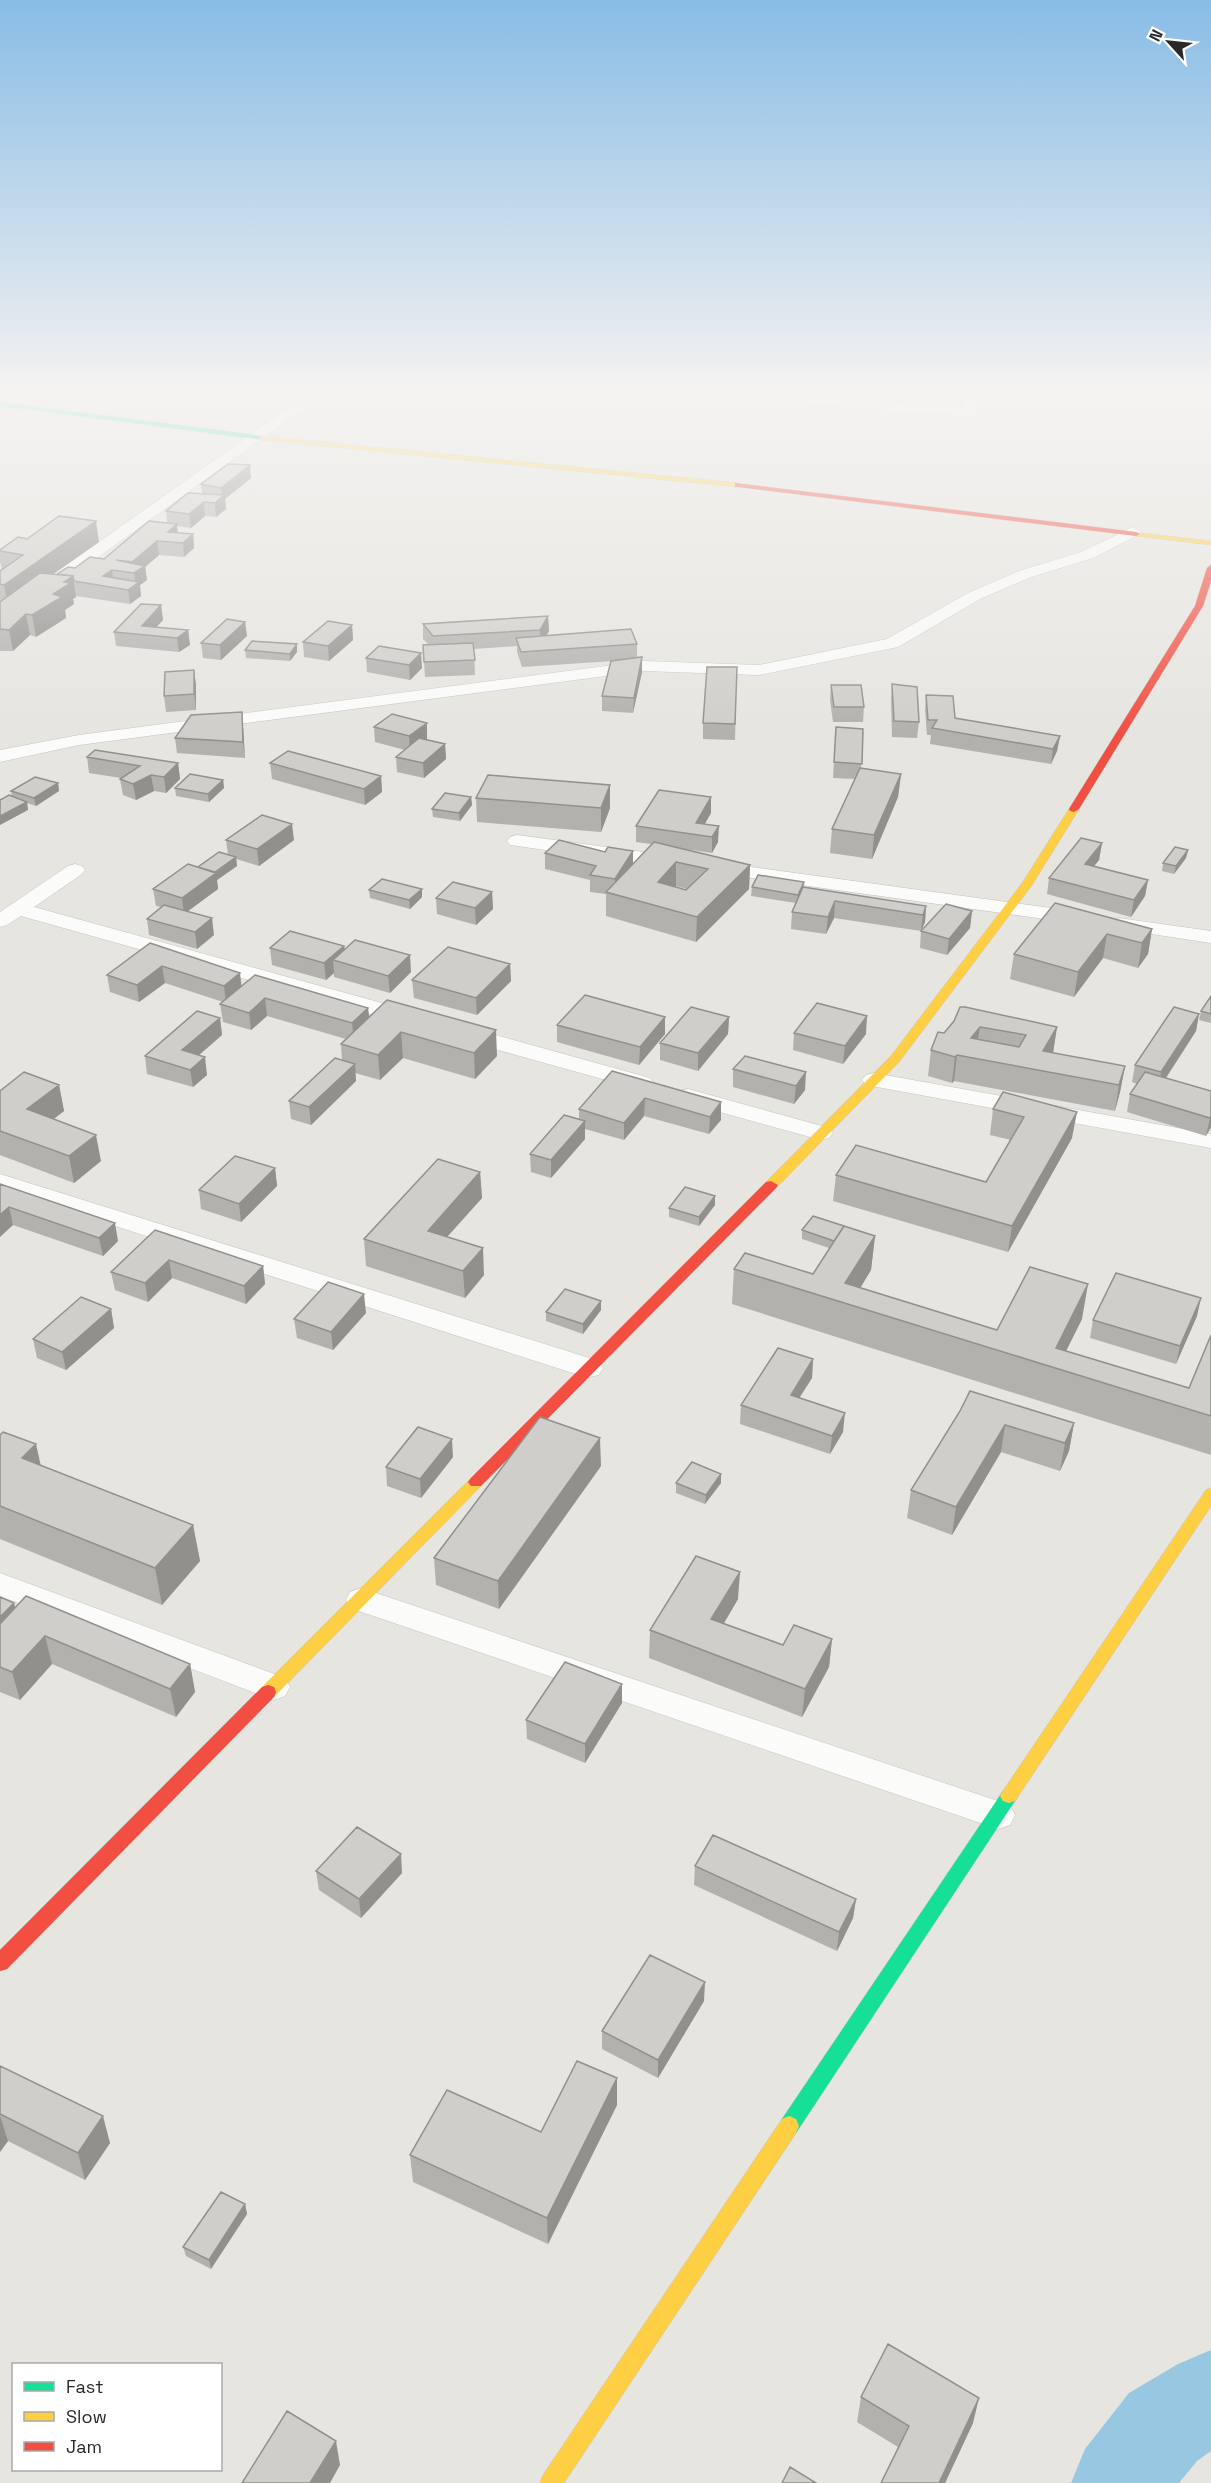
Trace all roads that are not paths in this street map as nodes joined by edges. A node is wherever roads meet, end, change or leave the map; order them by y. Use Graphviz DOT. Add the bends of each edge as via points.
graph roads {
  1 [pos="164,503"];
  2 [pos="889,503"];
  3 [pos="1133,532"];
  4 [pos="1211,543"];
  5 [pos="1211,568"];
  6 [pos="0,620"];
  7 [pos="0,756"];
  8 [pos="517,841"];
  9 [pos="75,870"];
  10 [pos="1009,908"];
  11 [pos="9,915"];
  12 [pos="1211,938"];
  13 [pos="874,1080"];
  14 [pos="821,1133"];
  15 [pos="1211,1141"];
  16 [pos="0,1181"];
  17 [pos="589,1368"];
  18 [pos="1211,1494"];
  19 [pos="0,1584"];
  20 [pos="361,1600"];
  21 [pos="274,1687"];
  22 [pos="998,1815"];
  23 [pos="0,1963"];
  24 [pos="551,2483"];
  1 -- 6 [label="street"];
  2 -- 3 [label="street"];
  3 -- 4 [label="street"];
  3 -- 7 [label="street" via="1087,555 1024,574 974,596 892,643 759,670 644,666 79,740"];
  5 -- 10 [label="street" via="1199,606"];
  8 -- 10 [label="street"];
  9 -- 11 [label="street"];
  10 -- 12 [label="street"];
  10 -- 13 [label="street" via="895,1059"];
  11 -- 14 [label="street" via="437,1026"];
  13 -- 14 [label="street"];
  13 -- 15 [label="street"];
  14 -- 17 [label="street"];
  16 -- 17 [label="street"];
  17 -- 20 [label="street"];
  18 -- 22 [label="street"];
  19 -- 21 [label="street"];
  20 -- 21 [label="street"];
  20 -- 22 [label="street"];
  21 -- 23 [label="street"];
  22 -- 24 [label="street"];
}
